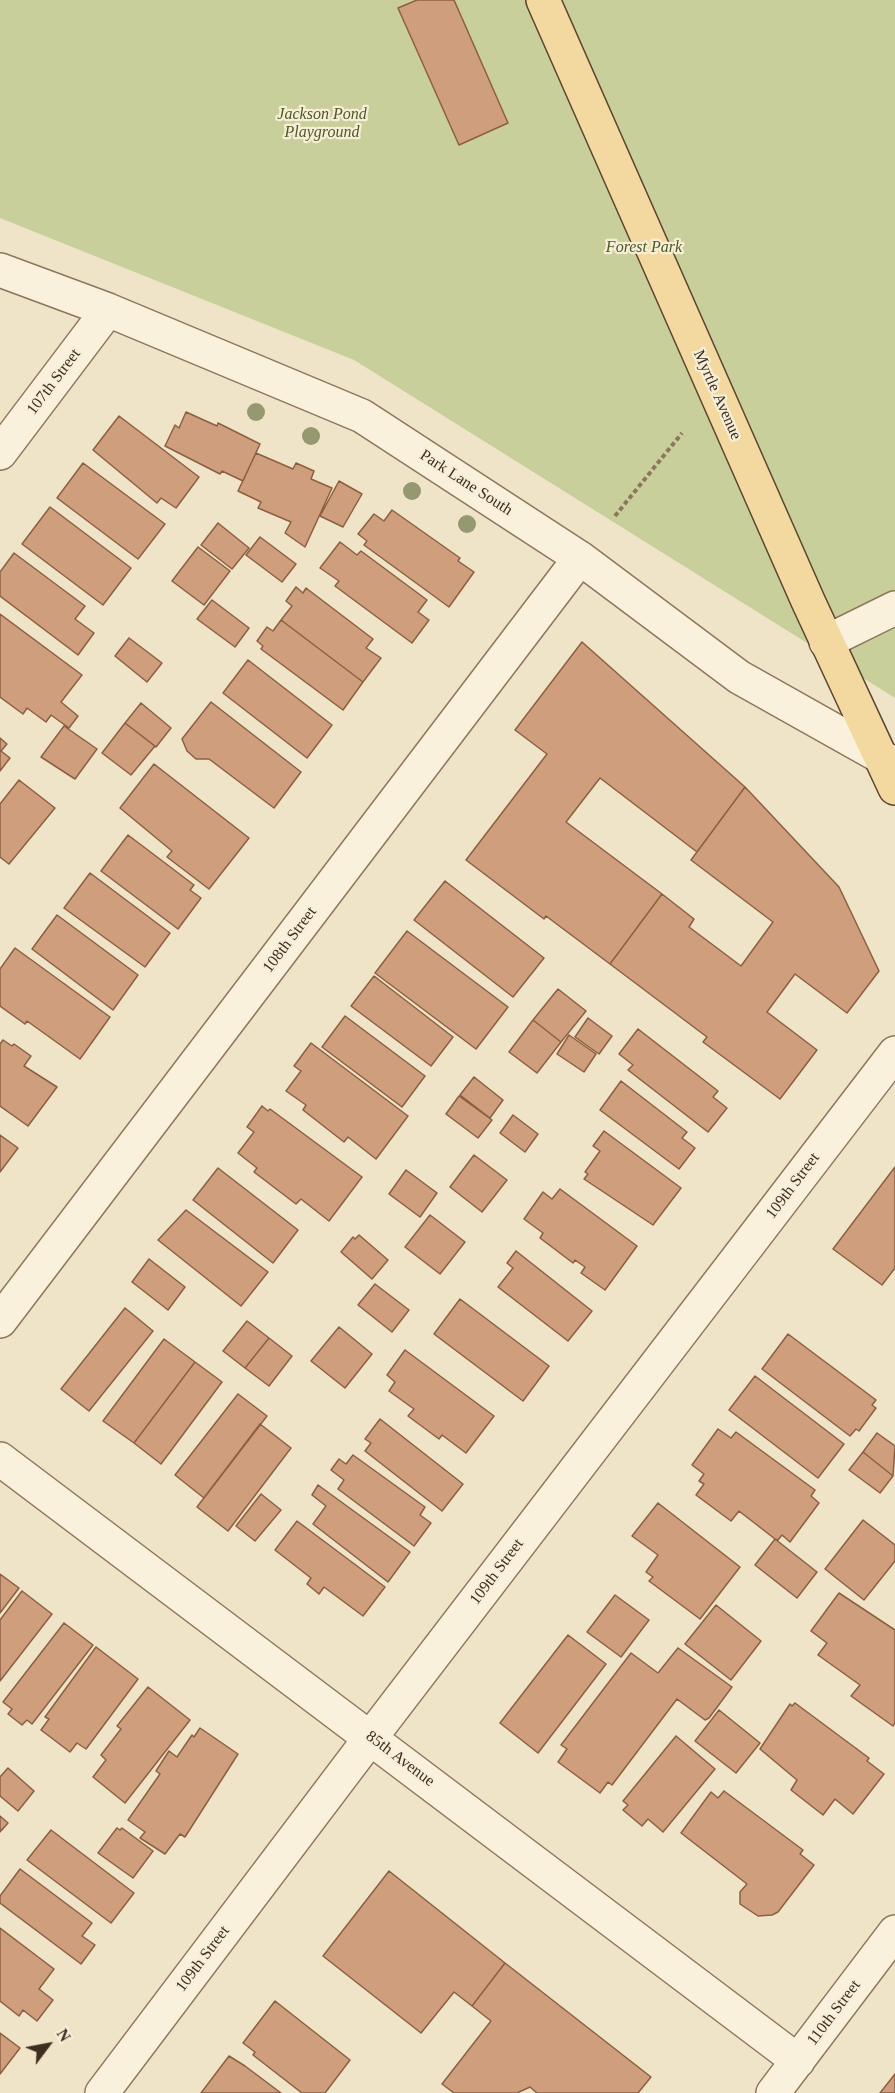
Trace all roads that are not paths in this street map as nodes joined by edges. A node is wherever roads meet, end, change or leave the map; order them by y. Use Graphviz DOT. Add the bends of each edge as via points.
graph roads {
  1 [pos="543,0"];
  2 [pos="0,270"];
  3 [pos="108,310"];
  4 [pos="0,453"];
  5 [pos="580,558"];
  6 [pos="895,608"];
  7 [pos="826,642"];
  8 [pos="888,761"];
  9 [pos="895,788"];
  10 [pos="895,1053"];
  11 [pos="0,1321"];
  12 [pos="0,1459"];
  13 [pos="371,1737"];
  14 [pos="895,1932"];
  15 [pos="798,2061"];
  16 [pos="102,2093"];
  17 [pos="774,2093"];
  1 -- 7 [label="main road, Myrtle Avenue"];
  2 -- 3 [label="street, Park Lane South"];
  3 -- 4 [label="street, 107th Street"];
  3 -- 5 [label="street, Park Lane South" via="362,416"];
  5 -- 8 [label="street, Park Lane South" via="739,677"];
  5 -- 11 [label="street, 108th Street"];
  6 -- 7 [label="street"];
  7 -- 8 [label="main road, Myrtle Avenue"];
  8 -- 9 [label="main road, Myrtle Avenue"];
  10 -- 13 [label="street, 109th Street"];
  12 -- 13 [label="street, 85th Avenue"];
  13 -- 15 [label="street, 85th Avenue"];
  13 -- 16 [label="street, 109th Street"];
  14 -- 15 [label="street, 110th Street"];
  15 -- 17 [label="street, 110th Street"];
}
